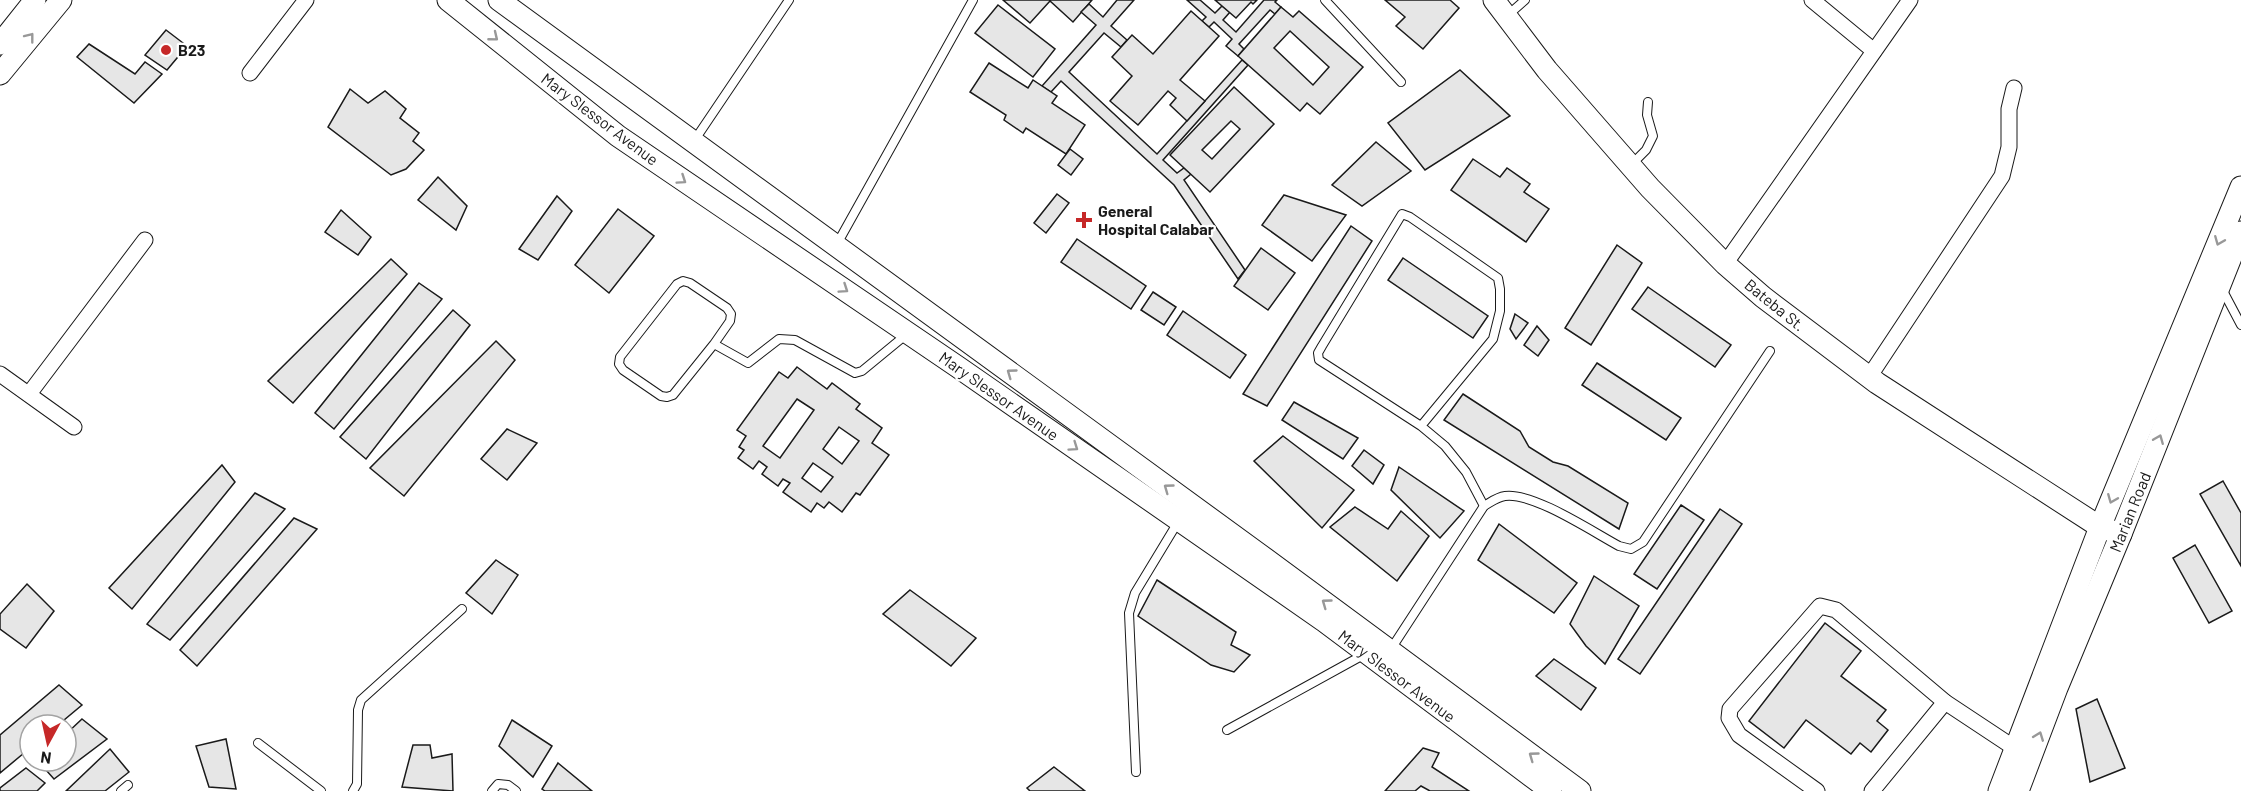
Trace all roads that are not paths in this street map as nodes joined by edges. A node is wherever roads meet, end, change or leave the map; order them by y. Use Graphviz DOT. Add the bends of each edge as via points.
graph roads {
  1 [pos="35,0"];
  2 [pos="61,0"];
  3 [pos="306,0"];
  4 [pos="448,0"];
  5 [pos="499,0"];
  6 [pos="789,0"];
  7 [pos="973,0"];
  8 [pos="1325,0"];
  9 [pos="1494,0"];
  10 [pos="1525,0"];
  11 [pos="1812,0"];
  12 [pos="1910,0"];
  13 [pos="1506,17"];
  14 [pos="0,44"];
  15 [pos="1874,51"];
  16 [pos="0,74"];
  17 [pos="250,74"];
  18 [pos="1401,82"];
  19 [pos="2014,88"];
  20 [pos="1648,102"];
  21 [pos="693,142"];
  22 [pos="1630,166"];
  23 [pos="2241,187"];
  24 [pos="2241,232"];
  25 [pos="145,240"];
  26 [pos="836,246"];
  27 [pos="1725,264"];
  28 [pos="2220,286"];
  29 [pos="2241,325"];
  30 [pos="908,333"];
  31 [pos="714,344"];
  32 [pos="1770,351"];
  33 [pos="0,374"];
  34 [pos="1869,377"];
  35 [pos="29,394"];
  36 [pos="1421,426"];
  37 [pos="74,427"];
  38 [pos="1484,506"];
  39 [pos="1179,520"];
  40 [pos="2100,527"];
  41 [pos="2121,534"];
  42 [pos="462,609"];
  43 [pos="1390,650"];
  44 [pos="1367,653"];
  45 [pos="1945,702"];
  46 [pos="1227,730"];
  47 [pos="258,743"];
  48 [pos="2016,749"];
  49 [pos="1136,772"];
  50 [pos="321,791"];
  51 [pos="353,791"];
  52 [pos="492,791"];
  53 [pos="516,791"];
  54 [pos="1551,791"];
  55 [pos="1580,791"];
  56 [pos="1817,791"];
  57 [pos="1872,791"];
  58 [pos="1999,791"];
  59 [pos="2018,791"];
  1 -- 14 [label="main road"];
  16 -- 2 [label="main road, one-way"];
  3 -- 17 [label="street"];
  4 -- 30 [label="main road, Mary Slessor Avenue, one-way" via="618,136"];
  5 -- 21 [label="main road, Mary Slessor Avenue"];
  6 -- 21 [label="lane"];
  7 -- 26 [label="lane"];
  8 -- 18 [label="lane"];
  9 -- 13 [label="main road, Bateba St."];
  10 -- 13 [label="lane"];
  11 -- 15 [label="street"];
  12 -- 15 [label="street"];
  13 -- 22 [label="main road, Bateba St."];
  15 -- 27 [label="street"];
  19 -- 34 [label="street" via="2009,109 2009,147 2002,176"];
  20 -- 22 [label="lane" via="1653,136"];
  21 -- 26 [label="main road, Mary Slessor Avenue"];
  22 -- 27 [label="main road, Bateba St."];
  23 -- 40 [label="main road, one-way"];
  24 -- 28 [label="main road, Marian Road"];
  25 -- 35 [label="street"];
  43 -- 26 [label="main road, Mary Slessor Avenue, one-way"];
  27 -- 34 [label="main road, Bateba St."];
  28 -- 29 [label="lane"];
  41 -- 28 [label="main road, Marian Road, one-way"];
  30 -- 31 [label="lane" via="862,372 855,373 795,340 779,339 748,363"];
  30 -- 39 [label="main road, Mary Slessor Avenue, one-way"];
  31 -- 31 [label="lane" via="673,395 667,397 619,364 620,357 683,281 731,314"];
  32 -- 38 [label="lane" via="1643,542 1631,549 1534,500 1507,496"];
  33 -- 35 [label="street"];
  34 -- 40 [label="main road, Bateba St."];
  35 -- 37 [label="street"];
  36 -- 36 [label="lane" via="1319,360 1318,353 1402,214 1497,278 1500,289 1500,311 1493,339"];
  36 -- 38 [label="lane" via="1456,459"];
  38 -- 43 [label="lane"];
  39 -- 44 [label="main road, Mary Slessor Avenue"];
  39 -- 49 [label="lane" via="1135,593 1129,613"];
  40 -- 41 [label="main road, Bateba St."];
  40 -- 48 [label="main road"];
  59 -- 41 [label="main road, Marian Road, one-way"];
  42 -- 51 [label="lane" via="360,700 357,784"];
  55 -- 43 [label="main road, Mary Slessor Avenue, one-way"];
  44 -- 46 [label="lane"];
  44 -- 54 [label="main road, Mary Slessor Avenue"];
  45 -- 48 [label="street"];
  45 -- 56 [label="street" via="1836,610 1820,606 1730,709 1739,735"];
  45 -- 57 [label="street"];
  47 -- 50 [label="lane"];
  48 -- 58 [label="main road"];
  52 -- 53 [label="lane" via="503,783"];
}
